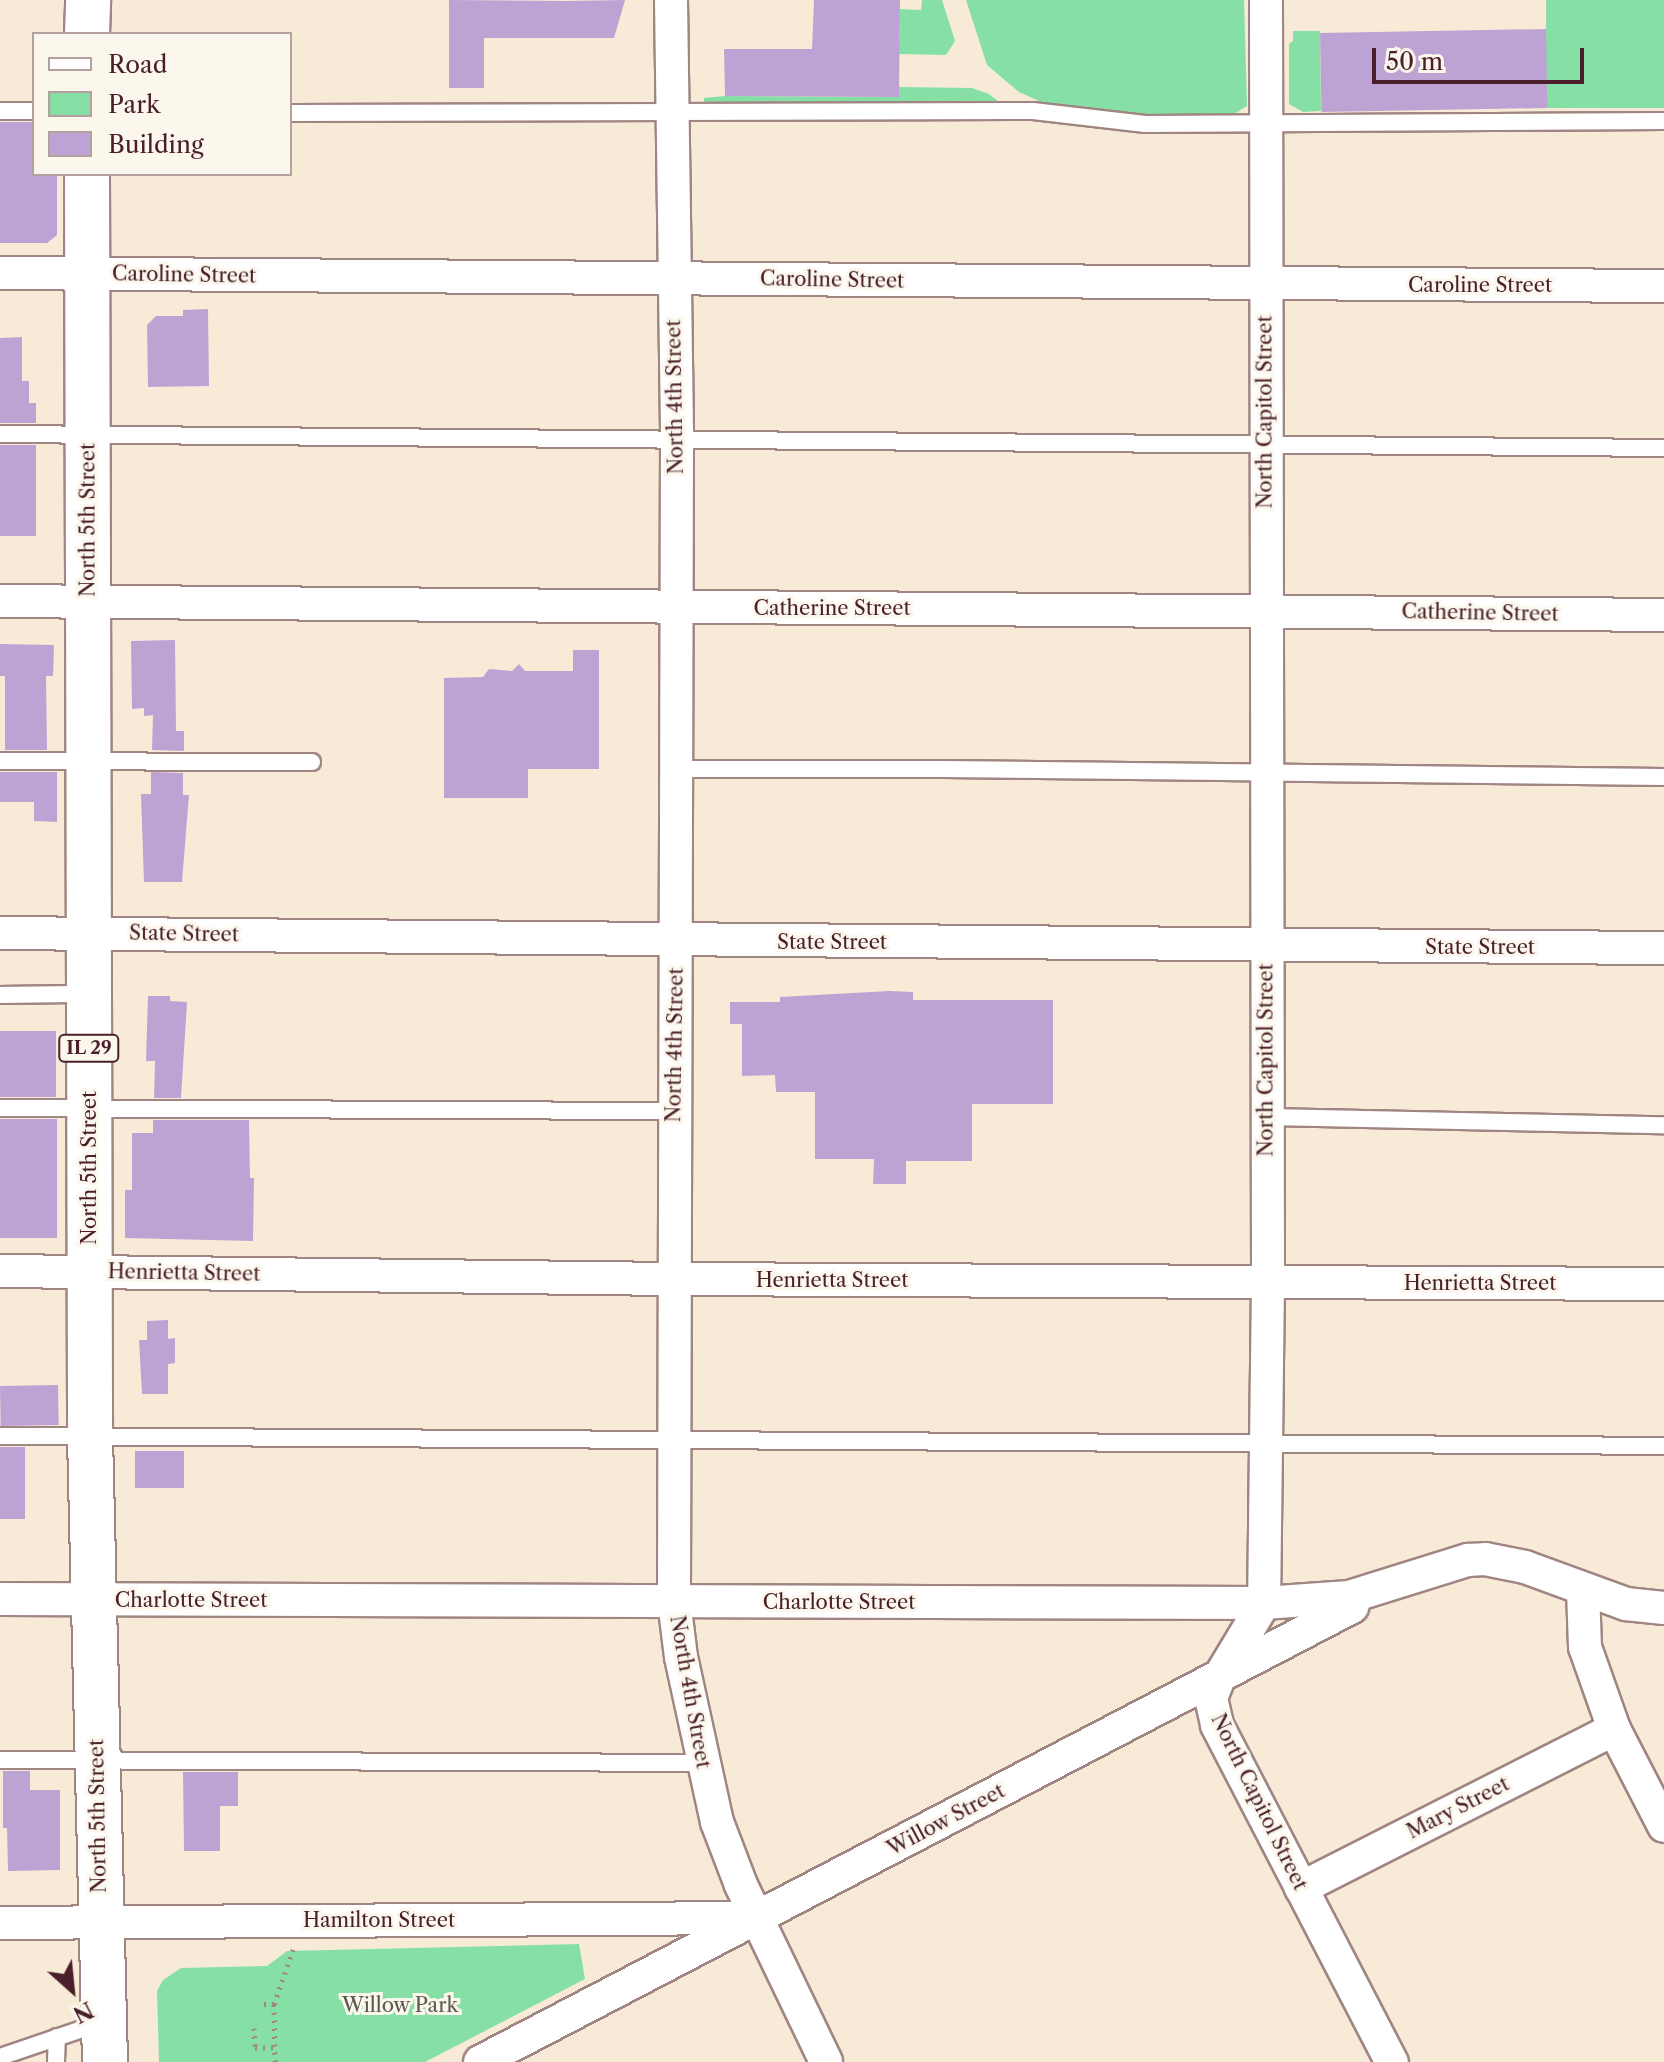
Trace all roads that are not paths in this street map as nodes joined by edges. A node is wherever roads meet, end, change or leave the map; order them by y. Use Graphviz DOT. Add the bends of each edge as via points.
graph roads {
  1 [pos="88,0"];
  2 [pos="671,0"];
  3 [pos="1266,0"];
  4 [pos="87,32"];
  5 [pos="0,111"];
  6 [pos="32,111"];
  7 [pos="292,113"];
  8 [pos="672,114"];
  9 [pos="1267,120"];
  10 [pos="1664,121"];
  11 [pos="87,176"];
  12 [pos="0,273"];
  13 [pos="87,274"];
  14 [pos="673,279"];
  15 [pos="1266,284"];
  16 [pos="1664,286"];
  17 [pos="0,434"];
  18 [pos="88,435"];
  19 [pos="677,442"];
  20 [pos="1265,448"];
  21 [pos="1664,448"];
  22 [pos="0,601"];
  23 [pos="89,602"];
  24 [pos="675,606"];
  25 [pos="1265,611"];
  26 [pos="1664,615"];
  27 [pos="0,761"];
  28 [pos="89,761"];
  29 [pos="312,762"];
  30 [pos="674,769"];
  31 [pos="1265,772"];
  32 [pos="1664,777"];
  33 [pos="0,933"];
  34 [pos="89,933"];
  35 [pos="676,941"];
  36 [pos="1265,945"];
  37 [pos="1664,948"];
  38 [pos="89,994"];
  39 [pos="0,995"];
  40 [pos="0,1108"];
  41 [pos="89,1110"];
  42 [pos="674,1111"];
  43 [pos="1266,1117"];
  44 [pos="1664,1125"];
  45 [pos="0,1271"];
  46 [pos="90,1272"];
  47 [pos="673,1279"];
  48 [pos="1268,1282"];
  49 [pos="1664,1284"];
  50 [pos="0,1436"];
  51 [pos="90,1436"];
  52 [pos="673,1440"];
  53 [pos="1266,1443"];
  54 [pos="1664,1446"];
  55 [pos="1413,1579"];
  56 [pos="1583,1590"];
  57 [pos="0,1599"];
  58 [pos="94,1600"];
  59 [pos="674,1601"];
  60 [pos="1264,1603"];
  61 [pos="1664,1608"];
  62 [pos="1219,1678"];
  63 [pos="1614,1729"];
  64 [pos="0,1760"];
  65 [pos="98,1760"];
  66 [pos="703,1763"];
  67 [pos="1664,1826"];
  68 [pos="1301,1888"];
  69 [pos="757,1918"];
  70 [pos="99,1922"];
  71 [pos="0,1923"];
  72 [pos="88,2042"];
  73 [pos="0,2057"];
  74 [pos="56,2062"];
  75 [pos="480,2062"];
  76 [pos="826,2062"];
  77 [pos="1392,2062"];
  1 -- 4 [label="main road"];
  2 -- 8 [label="street, North 4th Street"];
  3 -- 9 [label="street, North Capitol Street"];
  5 -- 6 [label="lane"];
  7 -- 8 [label="lane"];
  8 -- 9 [label="lane" via="1033,111 1145,124"];
  8 -- 14 [label="street, North 4th Street"];
  9 -- 10 [label="lane"];
  9 -- 15 [label="street, North Capitol Street"];
  11 -- 13 [label="main road, North 5th Street / IL 29"];
  12 -- 13 [label="street, Caroline Street"];
  13 -- 14 [label="street, Caroline Street"];
  13 -- 18 [label="main road, North 5th Street / IL 29"];
  14 -- 15 [label="street, Caroline Street"];
  14 -- 19 [label="street, North 4th Street"];
  15 -- 16 [label="street, Caroline Street"];
  15 -- 20 [label="street, North Capitol Street"];
  17 -- 18 [label="lane"];
  18 -- 19 [label="lane"];
  18 -- 23 [label="main road, North 5th Street / IL 29"];
  19 -- 20 [label="lane"];
  19 -- 24 [label="street, North 4th Street"];
  20 -- 21 [label="lane"];
  20 -- 25 [label="street, North Capitol Street"];
  22 -- 23 [label="street, Catherine Street"];
  23 -- 24 [label="street, Catherine Street"];
  23 -- 28 [label="main road, North 5th Street / IL 29"];
  24 -- 25 [label="street, Catherine Street"];
  24 -- 30 [label="street, North 4th Street"];
  25 -- 26 [label="street, Catherine Street"];
  25 -- 31 [label="street, North Capitol Street"];
  27 -- 28 [label="lane"];
  28 -- 29 [label="lane"];
  28 -- 34 [label="main road, North 5th Street / IL 29"];
  30 -- 31 [label="lane"];
  30 -- 35 [label="street, North 4th Street"];
  31 -- 32 [label="lane"];
  31 -- 36 [label="street, North Capitol Street"];
  33 -- 34 [label="street, State Street"];
  34 -- 35 [label="street, State Street"];
  34 -- 38 [label="main road, North 5th Street / IL 29"];
  35 -- 36 [label="street, State Street"];
  35 -- 42 [label="street, North 4th Street"];
  36 -- 37 [label="street, State Street"];
  36 -- 43 [label="street, North Capitol Street"];
  38 -- 39 [label="lane"];
  38 -- 41 [label="main road, North 5th Street / IL 29"];
  40 -- 41 [label="lane"];
  41 -- 42 [label="lane"];
  41 -- 46 [label="main road, North 5th Street / IL 29"];
  42 -- 47 [label="street, North 4th Street"];
  43 -- 44 [label="lane"];
  43 -- 48 [label="street, North Capitol Street"];
  45 -- 46 [label="street, Henrietta Street"];
  46 -- 47 [label="street, Henrietta Street"];
  46 -- 51 [label="main road, North 5th Street / IL 29"];
  47 -- 48 [label="street, Henrietta Street"];
  47 -- 52 [label="street, North 4th Street"];
  48 -- 49 [label="street, Henrietta Street"];
  48 -- 53 [label="street, North Capitol Street"];
  50 -- 51 [label="lane"];
  51 -- 52 [label="lane"];
  51 -- 58 [label="main road, North 5th Street / IL 29"];
  52 -- 53 [label="lane"];
  52 -- 59 [label="street, North 4th Street"];
  53 -- 54 [label="lane"];
  53 -- 60 [label="street, North Capitol Street"];
  55 -- 56 [label="street, Charlotte Street" via="1485,1559 1525,1567"];
  55 -- 60 [label="street, Charlotte Street" via="1337,1599"];
  55 -- 62 [label="street, Willow Street" via="1271,1646"];
  56 -- 61 [label="street, Charlotte Street" via="1626,1604"];
  56 -- 63 [label="street" via="1585,1647"];
  57 -- 58 [label="street, Charlotte Street"];
  58 -- 59 [label="street, Charlotte Street"];
  58 -- 65 [label="main road, North 5th Street / IL 29"];
  59 -- 60 [label="street, Charlotte Street"];
  59 -- 66 [label="street, North 4th Street"];
  60 -- 62 [label="street, North Capitol Street"];
  62 -- 68 [label="street, North Capitol Street" via="1211,1698 1217,1725"];
  62 -- 69 [label="street, Willow Street"];
  63 -- 67 [label="street"];
  63 -- 68 [label="street, Mary Street"];
  64 -- 65 [label="lane"];
  65 -- 66 [label="lane"];
  65 -- 70 [label="main road, North 5th Street / IL 29"];
  66 -- 69 [label="street, North 4th Street" via="727,1854"];
  68 -- 77 [label="street, North Capitol Street"];
  69 -- 70 [label="street, Hamilton Street"];
  69 -- 75 [label="street, Willow Street"];
  69 -- 76 [label="street, North 4th Street"];
  70 -- 71 [label="street, Hamilton Street"];
  70 -- 72 [label="main road, North 5th Street / IL 29" via="105,1958"];
  72 -- 73 [label="lane"];
  72 -- 74 [label="lane"];
}
